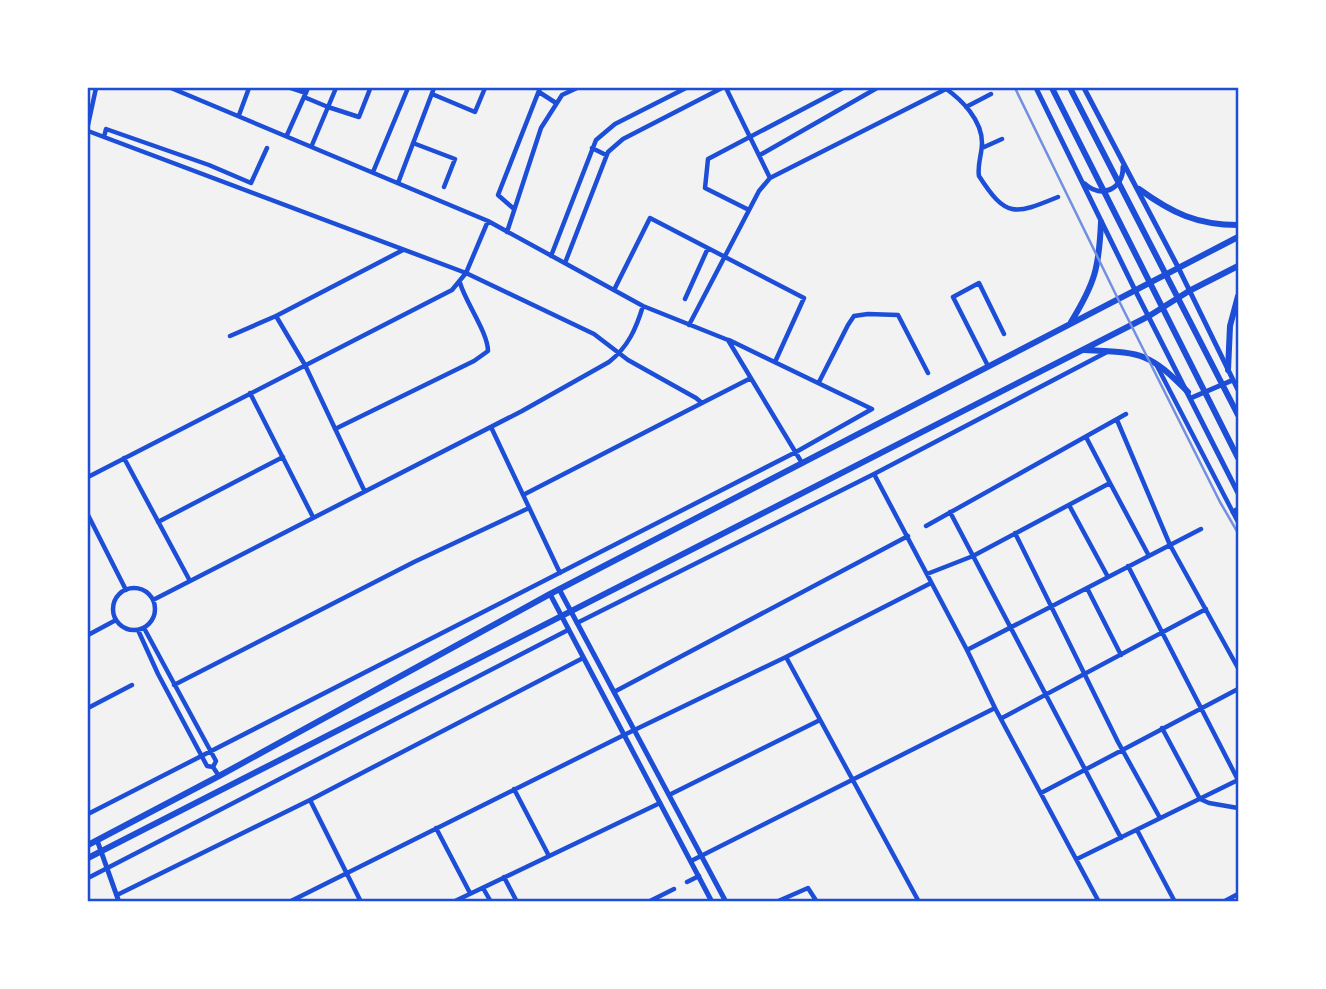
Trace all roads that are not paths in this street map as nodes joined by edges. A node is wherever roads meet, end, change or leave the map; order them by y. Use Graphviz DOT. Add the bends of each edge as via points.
graph roads {
  1 [pos="96,88"];
  2 [pos="173,88"];
  3 [pos="249,88"];
  4 [pos="291,88"];
  5 [pos="336,88"];
  6 [pos="408,88"];
  7 [pos="485,88"];
  8 [pos="576,88"];
  9 [pos="686,88"];
  10 [pos="727,88"];
  11 [pos="843,88"];
  12 [pos="877,88"];
  13 [pos="945,88"];
  14 [pos="1036,88"];
  15 [pos="1052,88"];
  16 [pos="1070,88"];
  17 [pos="1084,88"];
  18 [pos="370,89"];
  19 [pos="539,90"];
  20 [pos="433,91"];
  21 [pos="306,92"];
  22 [pos="990,94"];
  23 [pos="556,103"];
  24 [pos="328,107"];
  25 [pos="966,107"];
  26 [pos="239,115"];
  27 [pos="88,123"];
  28 [pos="88,131"];
  29 [pos="287,135"];
  30 [pos="750,135"];
  31 [pos="104,137"];
  32 [pos="1002,139"];
  33 [pos="413,143"];
  34 [pos="312,145"];
  35 [pos="267,148"];
  36 [pos="592,148"];
  37 [pos="981,148"];
  38 [pos="606,155"];
  39 [pos="760,155"];
  40 [pos="1121,160"];
  41 [pos="373,172"];
  42 [pos="770,178"];
  43 [pos="1081,180"];
  44 [pos="398,183"];
  45 [pos="444,187"];
  46 [pos="1139,189"];
  47 [pos="1058,197"];
  48 [pos="514,209"];
  49 [pos="749,210"];
  50 [pos="488,221"];
  51 [pos="1101,222"];
  52 [pos="1238,225"];
  53 [pos="507,232"];
  54 [pos="1238,237"];
  55 [pos="708,248"];
  56 [pos="403,250"];
  57 [pos="551,256"];
  58 [pos="724,257"];
  59 [pos="565,263"];
  60 [pos="1238,266"];
  61 [pos="1178,267"];
  62 [pos="467,273"];
  63 [pos="460,283"];
  64 [pos="614,290"];
  65 [pos="1135,290"];
  66 [pos="1189,292"];
  67 [pos="1238,296"];
  68 [pos="685,299"];
  69 [pos="643,306"];
  70 [pos="276,316"];
  71 [pos="1149,316"];
  72 [pos="1070,324"];
  73 [pos="689,325"];
  74 [pos="1004,334"];
  75 [pos="230,335"];
  76 [pos="728,340"];
  77 [pos="1083,350"];
  78 [pos="1108,351"];
  79 [pos="620,352"];
  80 [pos="775,362"];
  81 [pos="1156,362"];
  82 [pos="305,365"];
  83 [pos="988,366"];
  84 [pos="1228,370"];
  85 [pos="928,373"];
  86 [pos="751,378"];
  87 [pos="1233,380"];
  88 [pos="818,382"];
  89 [pos="1238,390"];
  90 [pos="250,393"];
  91 [pos="1189,395"];
  92 [pos="702,403"];
  93 [pos="1126,414"];
  94 [pos="1238,415"];
  95 [pos="1117,419"];
  96 [pos="491,427"];
  97 [pos="335,429"];
  98 [pos="1086,437"];
  99 [pos="796,452"];
  100 [pos="283,457"];
  101 [pos="124,458"];
  102 [pos="1238,458"];
  103 [pos="802,463"];
  104 [pos="874,474"];
  105 [pos="88,477"];
  106 [pos="1110,483"];
  107 [pos="365,490"];
  108 [pos="1238,493"];
  109 [pos="523,495"];
  110 [pos="1069,505"];
  111 [pos="529,508"];
  112 [pos="1236,511"];
  113 [pos="950,512"];
  114 [pos="88,515"];
  115 [pos="313,517"];
  116 [pos="158,522"];
  117 [pos="1238,522"];
  118 [pos="926,526"];
  119 [pos="1201,529"];
  120 [pos="1015,533"];
  121 [pos="908,536"];
  122 [pos="1170,545"];
  123 [pos="973,556"];
  124 [pos="1149,556"];
  125 [pos="1128,566"];
  126 [pos="559,573"];
  127 [pos="927,574"];
  128 [pos="1108,577"];
  129 [pos="190,581"];
  130 [pos="931,583"];
  131 [pos="1087,588"];
  132 [pos="559,589"];
  133 [pos="126,590"];
  134 [pos="550,594"];
  135 [pos="153,600"];
  136 [pos="1051,606"];
  137 [pos="1206,609"];
  138 [pos="571,611"];
  139 [pos="561,616"];
  140 [pos="116,620"];
  141 [pos="577,623"];
  142 [pos="1010,627"];
  143 [pos="144,628"];
  144 [pos="138,630"];
  145 [pos="568,630"];
  146 [pos="1162,633"];
  147 [pos="88,635"];
  148 [pos="967,650"];
  149 [pos="1121,655"];
  150 [pos="786,657"];
  151 [pos="583,658"];
  152 [pos="1238,668"];
  153 [pos="1085,674"];
  154 [pos="132,685"];
  155 [pos="174,685"];
  156 [pos="1238,689"];
  157 [pos="614,692"];
  158 [pos="1046,696"];
  159 [pos="88,708"];
  160 [pos="995,708"];
  161 [pos="1201,708"];
  162 [pos="190,713"];
  163 [pos="181,718"];
  164 [pos="1002,718"];
  165 [pos="820,720"];
  166 [pos="1162,728"];
  167 [pos="634,730"];
  168 [pos="624,734"];
  169 [pos="1122,749"];
  170 [pos="210,751"];
  171 [pos="201,755"];
  172 [pos="213,767"];
  173 [pos="1085,769"];
  174 [pos="219,776"];
  175 [pos="852,779"];
  176 [pos="1238,780"];
  177 [pos="514,789"];
  178 [pos="1041,793"];
  179 [pos="669,795"];
  180 [pos="1200,799"];
  181 [pos="310,800"];
  182 [pos="660,803"];
  183 [pos="1238,808"];
  184 [pos="88,814"];
  185 [pos="1160,818"];
  186 [pos="436,828"];
  187 [pos="1137,830"];
  188 [pos="1121,838"];
  189 [pos="97,840"];
  190 [pos="88,845"];
  191 [pos="101,850"];
  192 [pos="549,856"];
  193 [pos="702,856"];
  194 [pos="88,858"];
  195 [pos="1077,859"];
  196 [pos="691,861"];
  197 [pos="108,868"];
  198 [pos="347,873"];
  199 [pos="699,876"];
  200 [pos="504,877"];
  201 [pos="88,878"];
  202 [pos="687,882"];
  203 [pos="483,888"];
  204 [pos="674,888"];
  205 [pos="470,893"];
  206 [pos="1238,894"];
  207 [pos="118,898"];
  208 [pos="289,901"];
  209 [pos="361,901"];
  210 [pos="453,901"];
  211 [pos="491,901"];
  212 [pos="517,901"];
  213 [pos="648,901"];
  214 [pos="712,901"];
  215 [pos="726,901"];
  216 [pos="776,901"];
  217 [pos="817,901"];
  218 [pos="919,901"];
  219 [pos="1099,901"];
  220 [pos="1175,901"];
  221 [pos="1223,901"];
  1 -- 27 [label="street"];
  2 -- 26 [label="street"];
  3 -- 26 [label="street"];
  4 -- 21 [label="street"];
  5 -- 24 [label="street"];
  6 -- 41 [label="street"];
  7 -- 20 [label="street" via="475,112"];
  8 -- 23 [label="street"];
  9 -- 36 [label="street" via="609,128"];
  10 -- 30 [label="street"];
  10 -- 38 [label="street" via="623,139"];
  11 -- 30 [label="street"];
  12 -- 39 [label="street"];
  13 -- 25 [label="street"];
  13 -- 42 [label="street"];
  14 -- 43 [label="street"];
  15 -- 102 [label="main road"];
  16 -- 94 [label="main road"];
  17 -- 40 [label="street"];
  18 -- 24 [label="street" via="359,117"];
  19 -- 23 [label="street"];
  19 -- 48 [label="street" via="498,195"];
  20 -- 33 [label="street"];
  21 -- 24 [label="street"];
  21 -- 29 [label="street"];
  22 -- 25 [label="street"];
  23 -- 48 [label="street" via="541,128"];
  24 -- 34 [label="street"];
  25 -- 37 [label="street" via="982,136"];
  26 -- 29 [label="street"];
  28 -- 31 [label="street"];
  29 -- 34 [label="street"];
  30 -- 39 [label="street"];
  30 -- 49 [label="street" via="708,159 705,188"];
  31 -- 35 [label="street" via="106,130 251,183"];
  31 -- 56 [label="street"];
  32 -- 37 [label="street"];
  33 -- 44 [label="street"];
  33 -- 45 [label="street" via="455,159"];
  34 -- 41 [label="street"];
  36 -- 38 [label="street"];
  36 -- 57 [label="street"];
  37 -- 47 [label="street" via="979,176 1006,208 1031,208"];
  38 -- 59 [label="street"];
  39 -- 42 [label="street"];
  40 -- 43 [label="street" via="1122,177 1111,190 1094,191"];
  40 -- 46 [label="street"];
  41 -- 44 [label="street"];
  42 -- 49 [label="street"];
  43 -- 51 [label="street"];
  44 -- 50 [label="street"];
  46 -- 52 [label="main road" via="1168,210 1195,221"];
  46 -- 61 [label="street"];
  48 -- 53 [label="street"];
  49 -- 58 [label="street"];
  50 -- 53 [label="street"];
  50 -- 62 [label="street"];
  51 -- 65 [label="street"];
  51 -- 72 [label="main road" via="1097,269"];
  53 -- 57 [label="street"];
  54 -- 61 [label="main road"];
  55 -- 58 [label="street"];
  55 -- 64 [label="street" via="650,218"];
  55 -- 68 [label="street"];
  56 -- 62 [label="street"];
  56 -- 70 [label="street"];
  57 -- 59 [label="street"];
  58 -- 73 [label="street"];
  58 -- 80 [label="street" via="804,298"];
  59 -- 64 [label="street"];
  60 -- 66 [label="main road"];
  61 -- 65 [label="main road"];
  61 -- 66 [label="street"];
  62 -- 63 [label="street"];
  62 -- 79 [label="street" via="594,334"];
  63 -- 82 [label="street"];
  63 -- 97 [label="street" via="488,351"];
  64 -- 69 [label="street"];
  65 -- 71 [label="street"];
  65 -- 72 [label="main road"];
  66 -- 71 [label="main road"];
  66 -- 84 [label="street"];
  67 -- 84 [label="main road" via="1230,326"];
  69 -- 73 [label="street"];
  69 -- 79 [label="street" via="638,325"];
  70 -- 75 [label="street"];
  70 -- 82 [label="street"];
  71 -- 77 [label="main road"];
  71 -- 91 [label="street"];
  72 -- 83 [label="main road"];
  73 -- 76 [label="street"];
  74 -- 83 [label="street" via="979,284 953,297"];
  76 -- 80 [label="street"];
  76 -- 86 [label="street"];
  77 -- 78 [label="main road"];
  77 -- 138 [label="main road"];
  78 -- 81 [label="main road" via="1143,355"];
  78 -- 104 [label="street"];
  79 -- 92 [label="street"];
  79 -- 96 [label="street"];
  80 -- 88 [label="street"];
  81 -- 91 [label="main road"];
  81 -- 112 [label="street"];
  82 -- 90 [label="street"];
  82 -- 97 [label="street"];
  83 -- 103 [label="main road"];
  84 -- 87 [label="street"];
  85 -- 88 [label="street" via="898,314 868,314 854,316"];
  86 -- 92 [label="street"];
  86 -- 99 [label="street"];
  87 -- 89 [label="street"];
  87 -- 91 [label="street"];
  88 -- 99 [label="street" via="872,409"];
  90 -- 100 [label="street"];
  90 -- 101 [label="street"];
  91 -- 108 [label="street"];
  92 -- 109 [label="street"];
  93 -- 95 [label="street"];
  95 -- 98 [label="street"];
  95 -- 122 [label="street"];
  96 -- 107 [label="street"];
  96 -- 109 [label="street"];
  97 -- 107 [label="street"];
  98 -- 106 [label="street"];
  98 -- 113 [label="street"];
  99 -- 103 [label="street"];
  99 -- 126 [label="street"];
  100 -- 115 [label="street"];
  100 -- 116 [label="street"];
  101 -- 105 [label="street"];
  101 -- 116 [label="street"];
  103 -- 132 [label="main road"];
  104 -- 121 [label="street"];
  104 -- 141 [label="street"];
  106 -- 110 [label="street"];
  106 -- 124 [label="street"];
  107 -- 115 [label="street"];
  109 -- 111 [label="street"];
  110 -- 120 [label="street"];
  110 -- 128 [label="street"];
  111 -- 126 [label="street"];
  111 -- 155 [label="street"];
  112 -- 117 [label="street"];
  113 -- 118 [label="street"];
  113 -- 123 [label="street"];
  114 -- 133 [label="street"];
  115 -- 129 [label="street"];
  116 -- 129 [label="street"];
  119 -- 122 [label="street"];
  120 -- 123 [label="street"];
  120 -- 136 [label="street"];
  121 -- 127 [label="street"];
  121 -- 157 [label="street"];
  122 -- 124 [label="street"];
  122 -- 137 [label="street"];
  123 -- 127 [label="street"];
  123 -- 142 [label="street"];
  124 -- 125 [label="street"];
  125 -- 128 [label="street"];
  125 -- 146 [label="street"];
  126 -- 170 [label="street"];
  127 -- 130 [label="street"];
  128 -- 131 [label="street"];
  129 -- 135 [label="street"];
  130 -- 148 [label="street"];
  130 -- 150 [label="street"];
  131 -- 136 [label="street"];
  131 -- 149 [label="street"];
  132 -- 134 [label="main road"];
  132 -- 138 [label="street"];
  133 -- 135 [label="street" via="145,591"];
  133 -- 140 [label="street" via="113,606"];
  134 -- 139 [label="street"];
  134 -- 174 [label="main road"];
  135 -- 143 [label="street" via="155,613"];
  136 -- 142 [label="street"];
  136 -- 153 [label="street"];
  137 -- 146 [label="street"];
  137 -- 152 [label="street"];
  138 -- 139 [label="main road"];
  138 -- 141 [label="street"];
  139 -- 145 [label="street"];
  139 -- 191 [label="main road"];
  140 -- 144 [label="street" via="125,628"];
  140 -- 147 [label="street"];
  141 -- 157 [label="street"];
  142 -- 148 [label="street"];
  142 -- 158 [label="street"];
  143 -- 144 [label="street"];
  143 -- 155 [label="street"];
  144 -- 163 [label="street"];
  145 -- 151 [label="street"];
  145 -- 197 [label="street"];
  146 -- 149 [label="street"];
  146 -- 161 [label="street"];
  148 -- 160 [label="street"];
  149 -- 153 [label="street"];
  150 -- 165 [label="street"];
  150 -- 167 [label="street"];
  151 -- 168 [label="street"];
  151 -- 181 [label="street"];
  153 -- 158 [label="street"];
  153 -- 169 [label="street"];
  154 -- 159 [label="street"];
  155 -- 162 [label="street"];
  156 -- 161 [label="street"];
  157 -- 167 [label="street"];
  158 -- 164 [label="street"];
  158 -- 173 [label="street"];
  160 -- 164 [label="street"];
  160 -- 175 [label="street"];
  161 -- 166 [label="street"];
  161 -- 176 [label="street"];
  162 -- 163 [label="street"];
  162 -- 170 [label="street"];
  163 -- 171 [label="street"];
  164 -- 178 [label="street"];
  165 -- 175 [label="street"];
  165 -- 179 [label="street"];
  166 -- 169 [label="street"];
  166 -- 180 [label="street"];
  167 -- 168 [label="street"];
  167 -- 179 [label="street"];
  168 -- 177 [label="street"];
  168 -- 182 [label="street"];
  169 -- 173 [label="street"];
  169 -- 185 [label="street"];
  170 -- 171 [label="street"];
  170 -- 172 [label="street" via="216,761"];
  171 -- 172 [label="street" via="207,766"];
  171 -- 184 [label="street"];
  172 -- 174 [label="street"];
  173 -- 178 [label="street"];
  173 -- 188 [label="street"];
  174 -- 189 [label="main road"];
  175 -- 193 [label="street"];
  175 -- 218 [label="street"];
  176 -- 180 [label="street"];
  177 -- 186 [label="street"];
  177 -- 192 [label="street"];
  178 -- 195 [label="street"];
  179 -- 193 [label="street"];
  180 -- 183 [label="street"];
  180 -- 185 [label="street"];
  181 -- 198 [label="street"];
  181 -- 207 [label="street"];
  182 -- 192 [label="street"];
  182 -- 196 [label="street"];
  185 -- 187 [label="street"];
  186 -- 198 [label="street"];
  186 -- 205 [label="street"];
  187 -- 188 [label="street"];
  187 -- 220 [label="street"];
  188 -- 195 [label="street"];
  189 -- 190 [label="main road"];
  189 -- 191 [label="street"];
  191 -- 194 [label="main road"];
  191 -- 197 [label="street"];
  192 -- 200 [label="street"];
  193 -- 196 [label="street"];
  193 -- 215 [label="street"];
  195 -- 219 [label="street"];
  196 -- 199 [label="street"];
  197 -- 201 [label="street"];
  197 -- 207 [label="street"];
  198 -- 208 [label="street"];
  198 -- 209 [label="street"];
  199 -- 202 [label="street"];
  199 -- 214 [label="street"];
  200 -- 203 [label="street"];
  200 -- 212 [label="street"];
  203 -- 205 [label="street"];
  203 -- 211 [label="street"];
  204 -- 213 [label="street"];
  205 -- 210 [label="street"];
  206 -- 221 [label="street"];
  216 -- 217 [label="street" via="808,888"];
}
